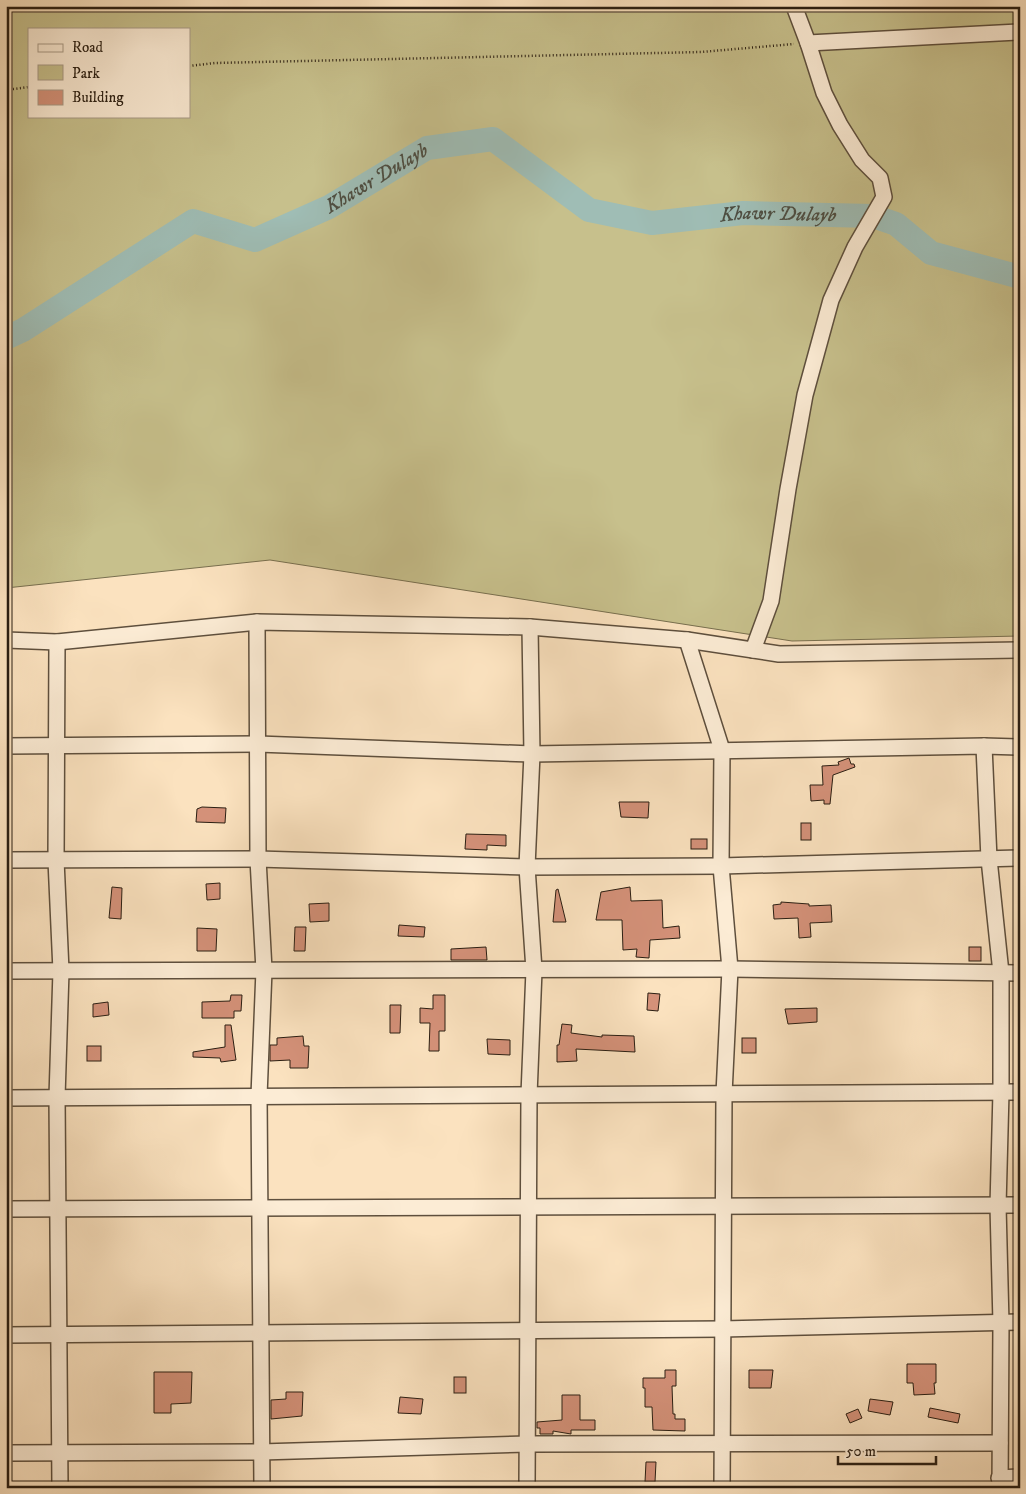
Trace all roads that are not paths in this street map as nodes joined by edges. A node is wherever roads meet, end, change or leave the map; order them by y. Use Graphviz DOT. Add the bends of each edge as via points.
graph roads {
  1 [pos="794,6"];
  2 [pos="1020,32"];
  3 [pos="808,43"];
  4 [pos="258,622"];
  5 [pos="530,627"];
  6 [pos="6,640"];
  7 [pos="687,640"];
  8 [pos="57,642"];
  9 [pos="753,650"];
  10 [pos="1020,650"];
  11 [pos="258,744"];
  12 [pos="56,745"];
  13 [pos="6,746"];
  14 [pos="984,746"];
  15 [pos="1020,747"];
  16 [pos="722,750"];
  17 [pos="532,754"];
  18 [pos="1020,858"];
  19 [pos="258,859"];
  20 [pos="989,859"];
  21 [pos="6,860"];
  22 [pos="56,860"];
  23 [pos="721,866"];
  24 [pos="528,867"];
  25 [pos="730,969"];
  26 [pos="264,970"];
  27 [pos="534,970"];
  28 [pos="6,971"];
  29 [pos="61,971"];
  30 [pos="1001,973"];
  31 [pos="1020,973"];
  32 [pos="1001,1092"];
  33 [pos="1020,1092"];
  34 [pos="724,1094"];
  35 [pos="529,1095"];
  36 [pos="259,1096"];
  37 [pos="57,1097"];
  38 [pos="6,1098"];
  39 [pos="1020,1205"];
  40 [pos="998,1206"];
  41 [pos="723,1207"];
  42 [pos="260,1208"];
  43 [pos="528,1208"];
  44 [pos="58,1209"];
  45 [pos="6,1210"];
  46 [pos="1001,1322"];
  47 [pos="1020,1322"];
  48 [pos="722,1329"];
  49 [pos="528,1331"];
  50 [pos="260,1333"];
  51 [pos="58,1334"];
  52 [pos="6,1335"];
  53 [pos="721,1443"];
  54 [pos="1000,1443"];
  55 [pos="528,1444"];
  56 [pos="59,1452"];
  57 [pos="262,1452"];
  58 [pos="6,1453"];
  59 [pos="1020,1477"];
  60 [pos="999,1483"];
  61 [pos="60,1488"];
  62 [pos="262,1488"];
  63 [pos="527,1488"];
  64 [pos="722,1488"];
  1 -- 3 [label="street"];
  2 -- 3 [label="street"];
  3 -- 9 [label="street" via="824,93 840,126 862,160 880,178 884,198 855,247 830,300 804,395 771,601"];
  4 -- 5 [label="street"];
  4 -- 8 [label="street"];
  4 -- 11 [label="street"];
  5 -- 7 [label="street"];
  5 -- 17 [label="street"];
  6 -- 8 [label="street"];
  7 -- 9 [label="street"];
  7 -- 16 [label="street"];
  8 -- 12 [label="street"];
  9 -- 10 [label="street" via="779,654"];
  11 -- 12 [label="street"];
  11 -- 17 [label="street"];
  11 -- 19 [label="street"];
  12 -- 13 [label="street"];
  12 -- 22 [label="street"];
  14 -- 15 [label="street"];
  14 -- 16 [label="street"];
  14 -- 20 [label="street"];
  16 -- 17 [label="street"];
  16 -- 23 [label="street"];
  17 -- 24 [label="street"];
  18 -- 20 [label="street"];
  19 -- 22 [label="street"];
  19 -- 24 [label="street"];
  19 -- 26 [label="street"];
  20 -- 23 [label="street"];
  20 -- 30 [label="street"];
  21 -- 22 [label="street"];
  22 -- 29 [label="street"];
  23 -- 24 [label="street"];
  23 -- 25 [label="street"];
  24 -- 27 [label="street"];
  25 -- 27 [label="street"];
  25 -- 30 [label="street"];
  25 -- 34 [label="street"];
  26 -- 27 [label="street"];
  26 -- 29 [label="street"];
  26 -- 36 [label="street"];
  27 -- 35 [label="street"];
  28 -- 29 [label="street"];
  29 -- 37 [label="street"];
  30 -- 31 [label="street"];
  30 -- 32 [label="street"];
  32 -- 33 [label="street"];
  32 -- 34 [label="street"];
  32 -- 40 [label="street"];
  34 -- 35 [label="street"];
  34 -- 41 [label="street"];
  35 -- 36 [label="street"];
  35 -- 43 [label="street"];
  36 -- 37 [label="street"];
  36 -- 42 [label="street"];
  37 -- 38 [label="street"];
  37 -- 44 [label="street"];
  39 -- 40 [label="street"];
  40 -- 41 [label="street"];
  40 -- 46 [label="street"];
  41 -- 43 [label="street"];
  41 -- 48 [label="street"];
  42 -- 43 [label="street"];
  42 -- 44 [label="street"];
  42 -- 50 [label="street"];
  43 -- 49 [label="street"];
  44 -- 45 [label="street"];
  44 -- 51 [label="street"];
  46 -- 47 [label="street"];
  46 -- 48 [label="street"];
  46 -- 54 [label="street"];
  48 -- 49 [label="street"];
  48 -- 53 [label="street"];
  49 -- 50 [label="street"];
  49 -- 55 [label="street"];
  50 -- 51 [label="street"];
  50 -- 57 [label="street"];
  51 -- 52 [label="street"];
  51 -- 56 [label="street"];
  53 -- 54 [label="street"];
  53 -- 55 [label="street"];
  53 -- 64 [label="street"];
  54 -- 60 [label="street"];
  55 -- 57 [label="street"];
  55 -- 63 [label="street"];
  56 -- 57 [label="street"];
  56 -- 58 [label="street"];
  56 -- 61 [label="street"];
  57 -- 62 [label="street"];
  59 -- 60 [label="street"];
}
